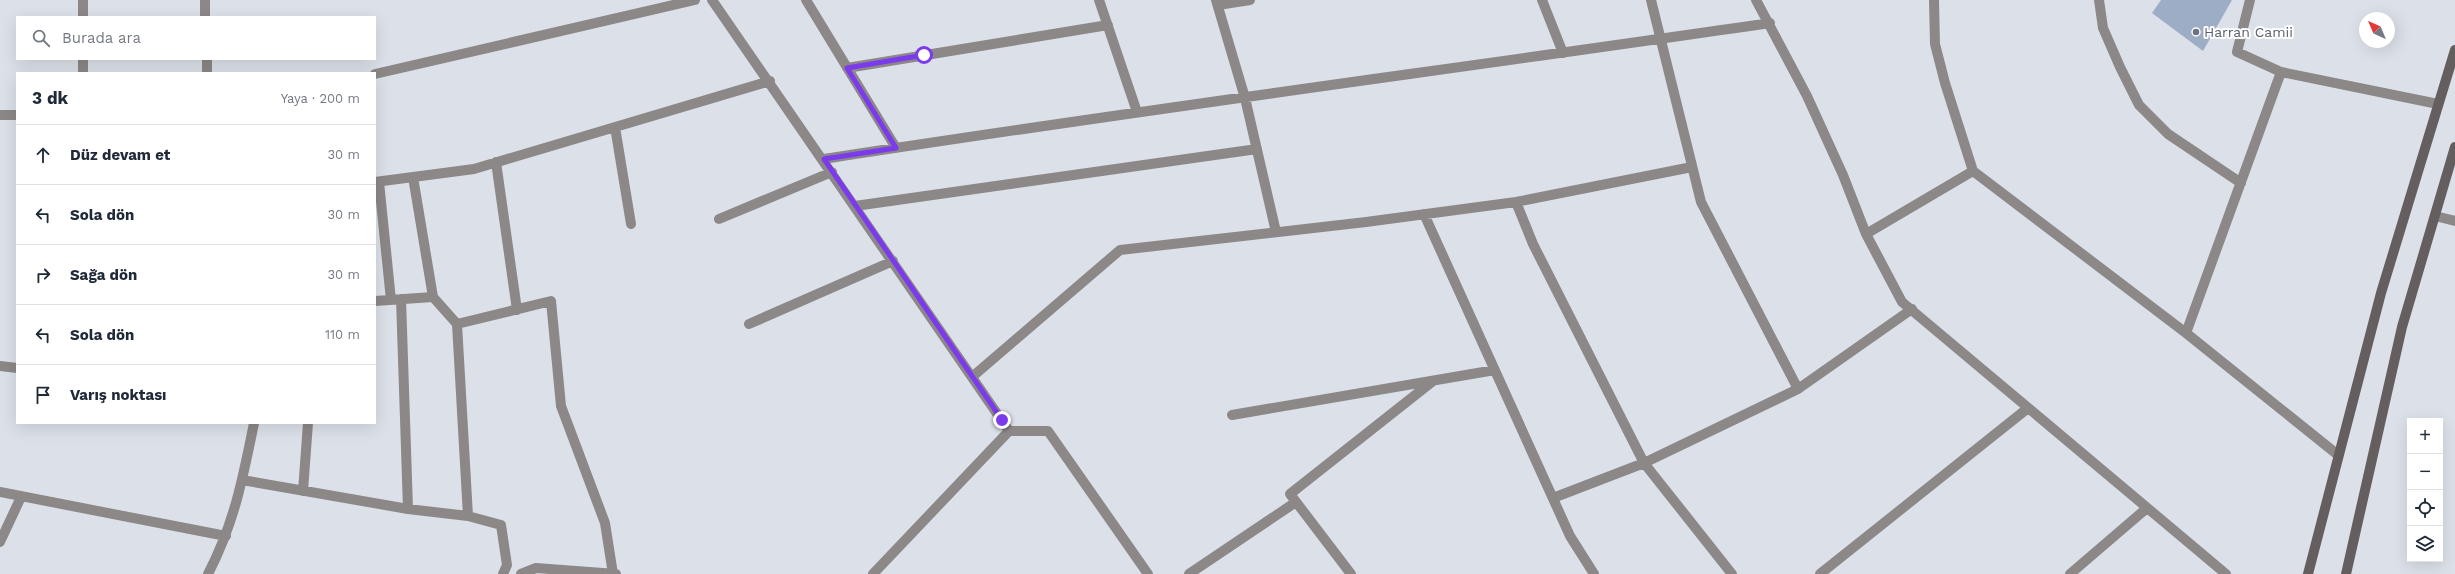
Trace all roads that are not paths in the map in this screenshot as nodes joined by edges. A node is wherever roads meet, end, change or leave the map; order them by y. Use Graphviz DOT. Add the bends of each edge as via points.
graph roads {
  1 [pos="82,0"];
  2 [pos="205,0"];
  3 [pos="695,0"];
  4 [pos="712,0"];
  5 [pos="806,0"];
  6 [pos="1099,0"];
  7 [pos="1250,0"];
  8 [pos="1542,0"];
  9 [pos="1651,0"];
  10 [pos="1756,0"];
  11 [pos="1934,0"];
  12 [pos="2099,0"];
  13 [pos="2250,0"];
  14 [pos="1217,2"];
  15 [pos="83,16"];
  16 [pos="205,16"];
  17 [pos="1770,23"];
  18 [pos="1108,25"];
  19 [pos="1659,39"];
  20 [pos="2455,50"];
  21 [pos="1563,53"];
  22 [pos="83,60"];
  23 [pos="206,60"];
  24 [pos="847,68"];
  25 [pos="83,72"];
  26 [pos="207,72"];
  27 [pos="2281,72"];
  28 [pos="376,74"];
  29 [pos="770,81"];
  30 [pos="1245,98"];
  31 [pos="2438,104"];
  32 [pos="1137,112"];
  33 [pos="0,114"];
  34 [pos="16,115"];
  35 [pos="615,127"];
  36 [pos="896,148"];
  37 [pos="2455,148"];
  38 [pos="1257,149"];
  39 [pos="824,159"];
  40 [pos="496,162"];
  41 [pos="1692,167"];
  42 [pos="1973,171"];
  43 [pos="832,172"];
  44 [pos="413,177"];
  45 [pos="377,182"];
  46 [pos="2241,183"];
  47 [pos="1516,202"];
  48 [pos="855,206"];
  49 [pos="1424,214"];
  50 [pos="2435,216"];
  51 [pos="719,219"];
  52 [pos="2455,221"];
  53 [pos="631,224"];
  54 [pos="1276,232"];
  55 [pos="1866,234"];
  56 [pos="893,261"];
  57 [pos="434,297"];
  58 [pos="396,300"];
  59 [pos="376,301"];
  60 [pos="1912,309"];
  61 [pos="517,310"];
  62 [pos="457,324"];
  63 [pos="749,324"];
  64 [pos="2186,333"];
  65 [pos="0,366"];
  66 [pos="16,368"];
  67 [pos="1495,370"];
  68 [pos="972,377"];
  69 [pos="1433,381"];
  70 [pos="1798,389"];
  71 [pos="2028,408"];
  72 [pos="1232,415"];
  73 [pos="254,424"];
  74 [pos="308,424"];
  75 [pos="1009,431"];
  76 [pos="2338,455"];
  77 [pos="1644,464"];
  78 [pos="242,480"];
  79 [pos="303,491"];
  80 [pos="0,492"];
  81 [pos="21,496"];
  82 [pos="1553,498"];
  83 [pos="1296,502"];
  84 [pos="2147,508"];
  85 [pos="408,509"];
  86 [pos="468,516"];
  87 [pos="226,536"];
  88 [pos="0,542"];
  89 [pos="208,574"];
  90 [pos="503,574"];
  91 [pos="521,574"];
  92 [pos="613,574"];
  93 [pos="616,574"];
  94 [pos="873,574"];
  95 [pos="1148,574"];
  96 [pos="1189,574"];
  97 [pos="1351,574"];
  98 [pos="1594,574"];
  99 [pos="1732,574"];
  100 [pos="1820,574"];
  101 [pos="2070,574"];
  102 [pos="2226,574"];
  103 [pos="2308,574"];
  104 [pos="2346,574"];
  1 -- 15 [label="street"];
  2 -- 16 [label="street"];
  3 -- 28 [label="street"];
  4 -- 29 [label="street"];
  5 -- 24 [label="street"];
  6 -- 18 [label="street"];
  7 -- 14 [label="street"];
  8 -- 21 [label="street"];
  9 -- 19 [label="street"];
  10 -- 17 [label="street"];
  11 -- 42 [label="street" via="1935,44"];
  12 -- 46 [label="street" via="2103,28 2139,105 2152,120 2187,148"];
  13 -- 27 [label="street" via="2237,52"];
  14 -- 30 [label="street"];
  17 -- 19 [label="street"];
  17 -- 55 [label="street" via="1843,175"];
  18 -- 24 [label="street"];
  18 -- 32 [label="street"];
  19 -- 21 [label="street"];
  19 -- 41 [label="street"];
  20 -- 31 [label="main road"];
  21 -- 30 [label="street"];
  22 -- 25 [label="street"];
  23 -- 26 [label="street"];
  24 -- 36 [label="street"];
  27 -- 31 [label="street"];
  27 -- 46 [label="street"];
  29 -- 35 [label="street"];
  29 -- 39 [label="street"];
  30 -- 32 [label="street"];
  30 -- 38 [label="street"];
  31 -- 76 [label="main road" via="2381,293"];
  32 -- 36 [label="street"];
  33 -- 34 [label="street"];
  35 -- 40 [label="street"];
  35 -- 53 [label="street"];
  36 -- 39 [label="street"];
  37 -- 50 [label="main road"];
  38 -- 48 [label="street"];
  38 -- 54 [label="street"];
  39 -- 43 [label="street"];
  40 -- 44 [label="street" via="474,169"];
  40 -- 61 [label="street"];
  41 -- 47 [label="street"];
  41 -- 70 [label="street" via="1702,202"];
  42 -- 55 [label="street"];
  42 -- 64 [label="street"];
  43 -- 48 [label="street"];
  43 -- 51 [label="street"];
  44 -- 45 [label="street"];
  44 -- 57 [label="street"];
  45 -- 58 [label="street"];
  46 -- 64 [label="street"];
  47 -- 49 [label="street"];
  47 -- 77 [label="street" via="1533,244"];
  48 -- 56 [label="street"];
  49 -- 54 [label="street"];
  49 -- 67 [label="street"];
  50 -- 52 [label="street"];
  50 -- 104 [label="main road" via="2402,327"];
  54 -- 68 [label="street" via="1120,250"];
  55 -- 60 [label="street" via="1902,302"];
  56 -- 63 [label="street"];
  56 -- 68 [label="street"];
  57 -- 58 [label="street"];
  57 -- 62 [label="street"];
  58 -- 59 [label="street"];
  58 -- 85 [label="street"];
  60 -- 70 [label="street"];
  60 -- 71 [label="street"];
  61 -- 62 [label="street"];
  61 -- 92 [label="street" via="551,301 562,406 605,523"];
  62 -- 86 [label="street"];
  64 -- 76 [label="street"];
  65 -- 66 [label="street"];
  67 -- 69 [label="street"];
  67 -- 82 [label="street"];
  68 -- 75 [label="street"];
  69 -- 72 [label="street"];
  69 -- 83 [label="street" via="1290,494"];
  70 -- 77 [label="street"];
  71 -- 84 [label="street"];
  71 -- 100 [label="street"];
  73 -- 78 [label="street"];
  74 -- 79 [label="street"];
  75 -- 94 [label="street"];
  75 -- 95 [label="street" via="1048,431"];
  76 -- 103 [label="main road"];
  77 -- 82 [label="street"];
  77 -- 99 [label="street"];
  78 -- 79 [label="street"];
  78 -- 87 [label="street"];
  79 -- 85 [label="street"];
  80 -- 81 [label="street"];
  81 -- 87 [label="street"];
  81 -- 88 [label="street"];
  82 -- 98 [label="street" via="1570,536"];
  83 -- 96 [label="street"];
  83 -- 97 [label="street"];
  84 -- 101 [label="street"];
  84 -- 102 [label="street"];
  85 -- 86 [label="street"];
  86 -- 90 [label="street" via="501,525 507,565"];
  87 -- 89 [label="street"];
  91 -- 92 [label="street" via="536,568"];
  92 -- 93 [label="street"];
}
